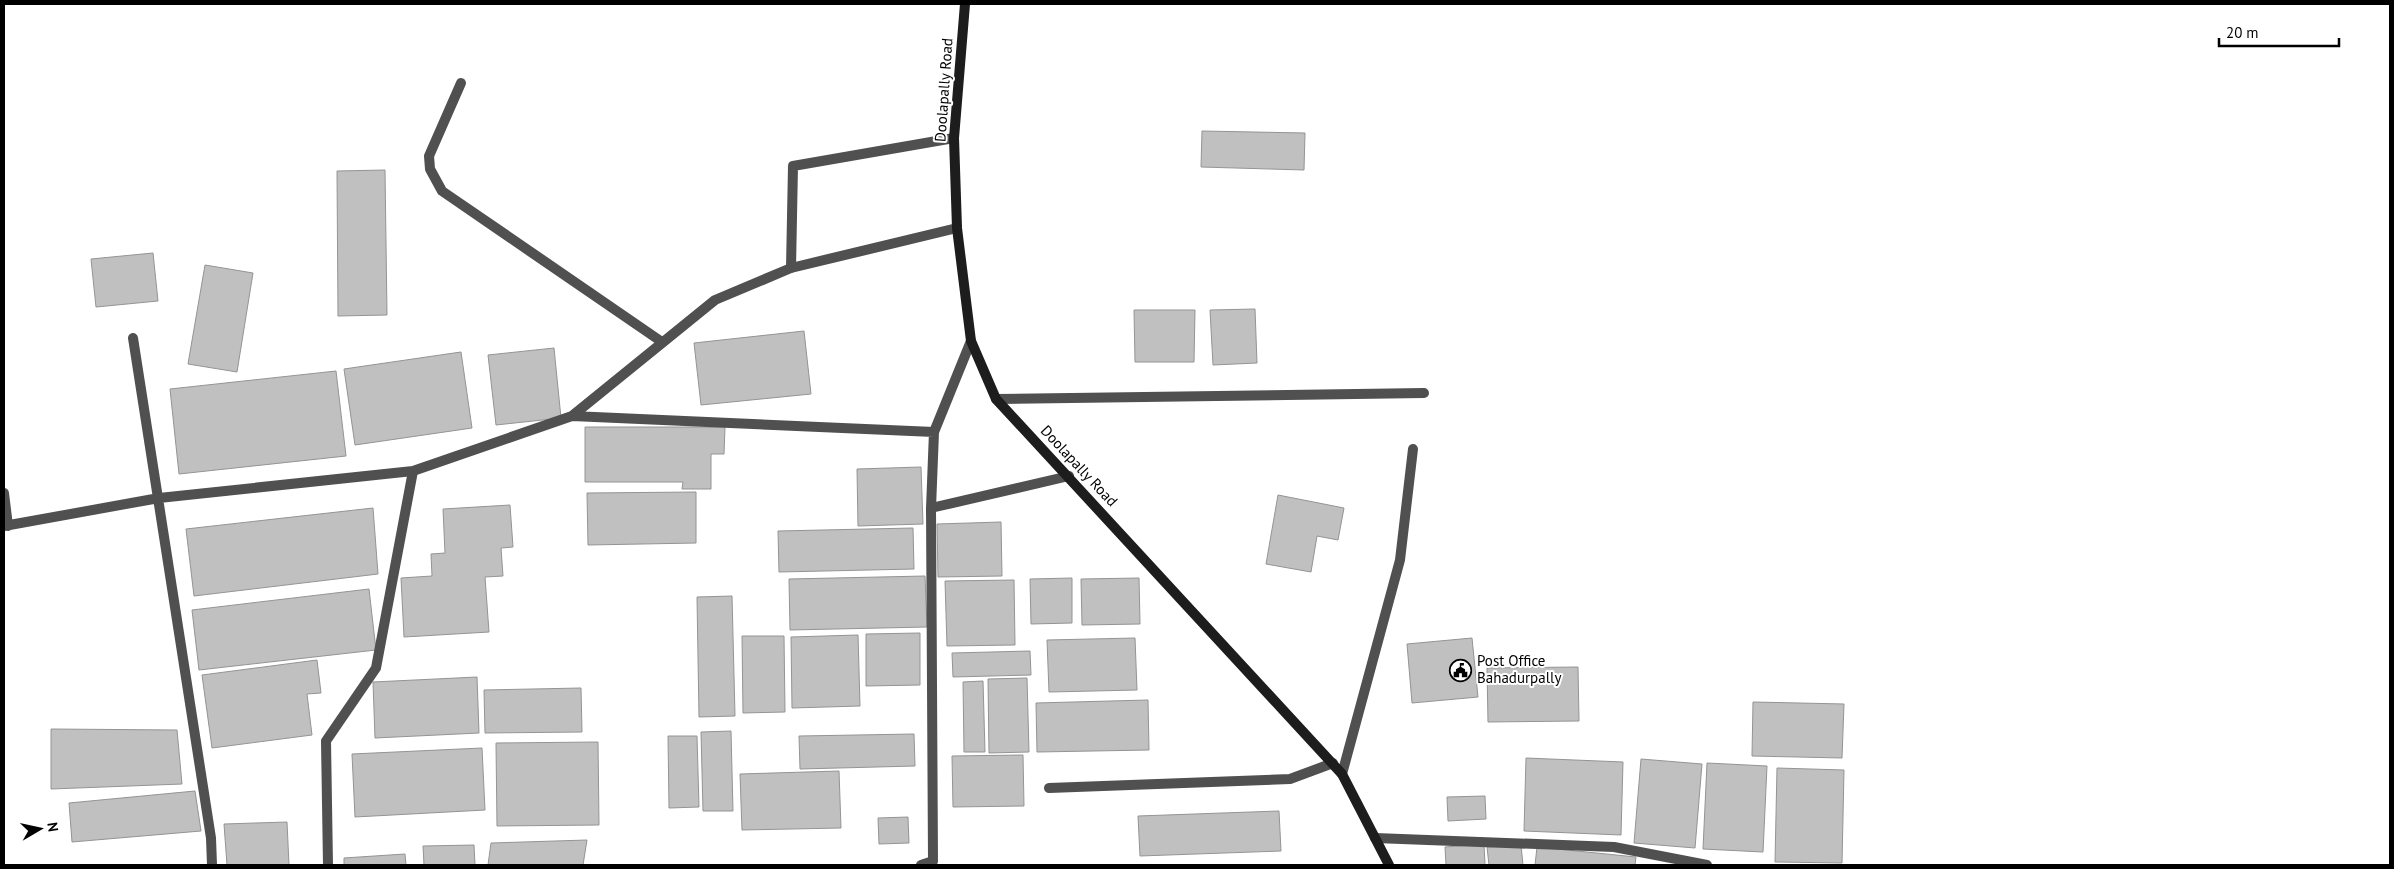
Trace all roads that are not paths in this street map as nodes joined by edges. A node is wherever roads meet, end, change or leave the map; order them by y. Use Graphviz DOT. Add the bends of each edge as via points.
graph roads {
  1 [pos="965,4"];
  2 [pos="461,83"];
  3 [pos="954,138"];
  4 [pos="957,228"];
  5 [pos="791,268"];
  6 [pos="133,338"];
  7 [pos="970,341"];
  8 [pos="662,342"];
  9 [pos="1424,393"];
  10 [pos="996,399"];
  11 [pos="572,416"];
  12 [pos="934,432"];
  13 [pos="1413,449"];
  14 [pos="413,471"];
  15 [pos="1069,476"];
  16 [pos="4,493"];
  17 [pos="159,498"];
  18 [pos="931,508"];
  19 [pos="6,526"];
  20 [pos="1333,763"];
  21 [pos="1342,774"];
  22 [pos="1049,788"];
  23 [pos="1376,838"];
  24 [pos="212,865"];
  25 [pos="328,865"];
  26 [pos="921,865"];
  27 [pos="1389,865"];
  28 [pos="1707,865"];
  1 -- 3 [label="main road, Doolapally Road"];
  2 -- 8 [label="street" via="429,156 430,169 442,191"];
  3 -- 4 [label="main road, Doolapally Road"];
  3 -- 5 [label="street" via="793,166"];
  4 -- 5 [label="street"];
  4 -- 7 [label="main road, Doolapally Road"];
  5 -- 8 [label="street" via="715,300"];
  6 -- 17 [label="street"];
  7 -- 10 [label="main road, Doolapally Road"];
  7 -- 12 [label="street"];
  8 -- 11 [label="street"];
  9 -- 10 [label="street"];
  10 -- 15 [label="main road, Doolapally Road"];
  11 -- 12 [label="street"];
  11 -- 14 [label="street"];
  12 -- 18 [label="street"];
  13 -- 21 [label="street" via="1400,560"];
  14 -- 17 [label="street"];
  14 -- 25 [label="street" via="376,668 326,742"];
  15 -- 18 [label="street"];
  15 -- 20 [label="main road, Doolapally Road"];
  16 -- 19 [label="street"];
  17 -- 19 [label="street"];
  17 -- 24 [label="street"];
  18 -- 26 [label="street" via="933,861"];
  20 -- 21 [label="main road, Doolapally Road"];
  20 -- 22 [label="street" via="1290,779"];
  21 -- 23 [label="main road, Doolapally Road"];
  23 -- 27 [label="main road, Doolapally Road"];
  23 -- 28 [label="street" via="1614,847"];
}
